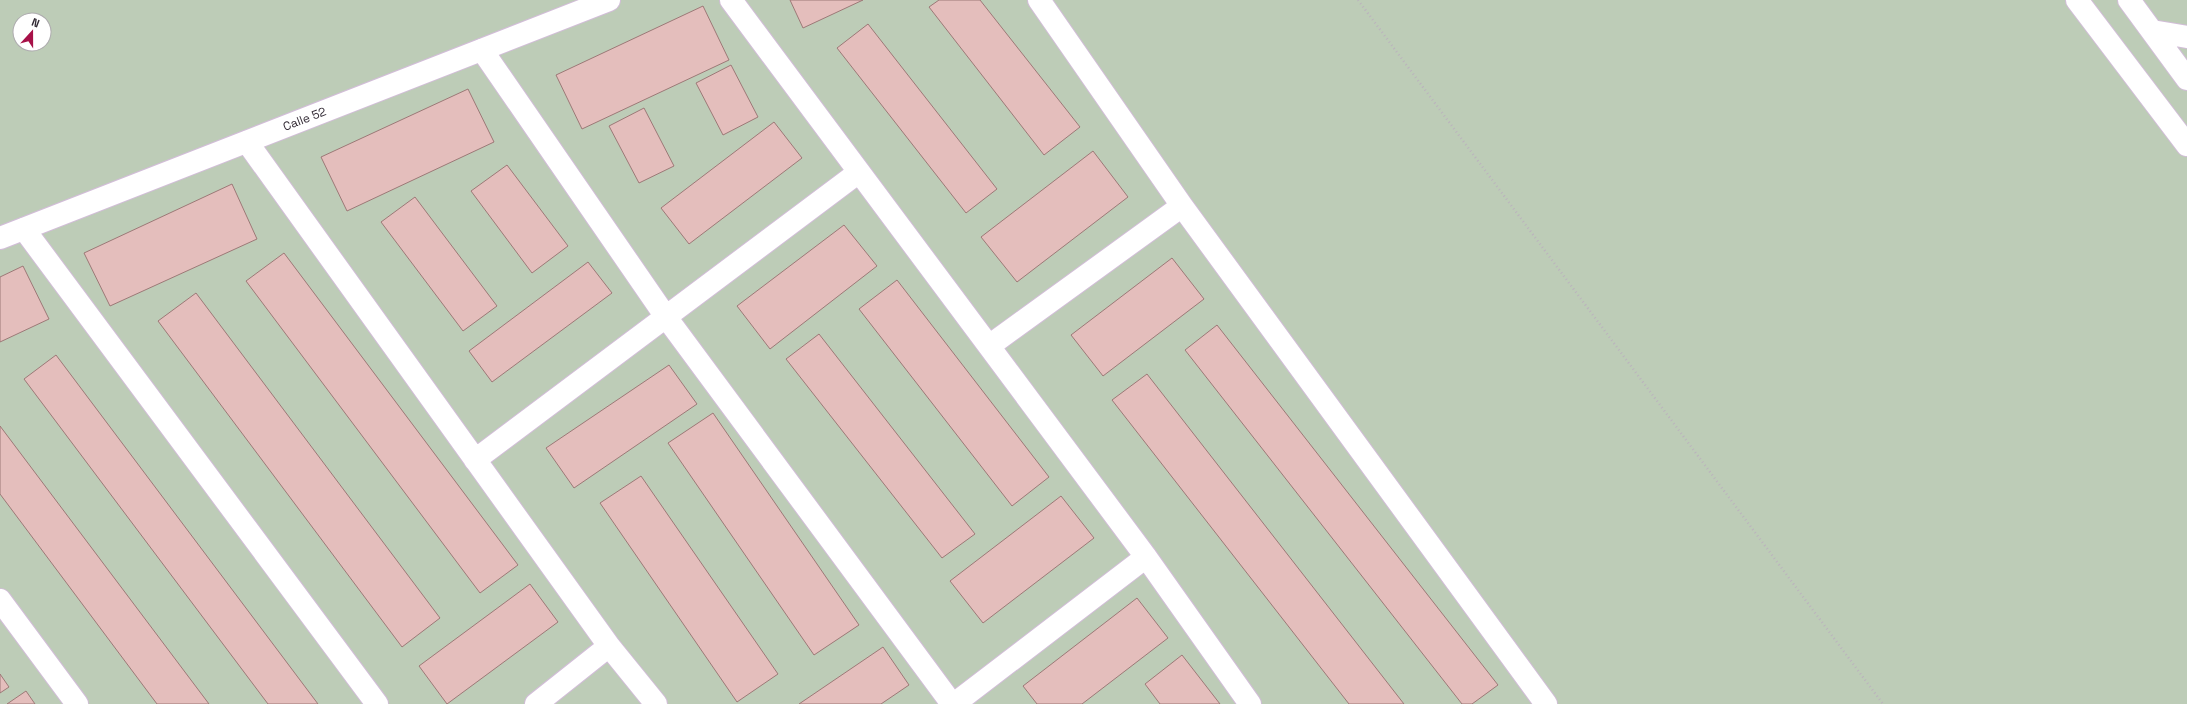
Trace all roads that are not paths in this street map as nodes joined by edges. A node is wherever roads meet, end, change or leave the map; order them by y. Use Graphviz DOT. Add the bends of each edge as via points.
graph roads {
  1 [pos="609,0"];
  2 [pos="731,0"];
  3 [pos="1039,0"];
  4 [pos="2077,0"];
  5 [pos="2129,0"];
  6 [pos="2152,31"];
  7 [pos="2187,37"];
  8 [pos="482,50"];
  9 [pos="2187,79"];
  10 [pos="247,142"];
  11 [pos="2187,145"];
  12 [pos="859,172"];
  13 [pos="1182,206"];
  14 [pos="24,229"];
  15 [pos="0,238"];
  16 [pos="666,318"];
  17 [pos="989,346"];
  18 [pos="475,460"];
  19 [pos="1146,557"];
  20 [pos="0,600"];
  21 [pos="609,646"];
  22 [pos="77,704"];
  23 [pos="377,704"];
  24 [pos="536,704"];
  25 [pos="656,704"];
  26 [pos="953,704"];
  27 [pos="1250,704"];
  28 [pos="1546,704"];
  1 -- 8 [label="street, Calle 52"];
  2 -- 12 [label="street"];
  3 -- 13 [label="street"];
  4 -- 11 [label="street"];
  5 -- 6 [label="street"];
  6 -- 7 [label="street"];
  6 -- 9 [label="street"];
  8 -- 10 [label="street, Calle 52"];
  8 -- 16 [label="street"];
  10 -- 14 [label="street, Calle 52"];
  10 -- 18 [label="street"];
  12 -- 16 [label="street"];
  12 -- 17 [label="street"];
  13 -- 17 [label="street"];
  13 -- 28 [label="street"];
  14 -- 15 [label="street, Calle 52"];
  14 -- 23 [label="street"];
  16 -- 18 [label="street"];
  16 -- 26 [label="street"];
  17 -- 19 [label="street"];
  18 -- 21 [label="street"];
  19 -- 26 [label="street"];
  19 -- 27 [label="street"];
  20 -- 22 [label="street"];
  21 -- 24 [label="street"];
  21 -- 25 [label="street"];
}
